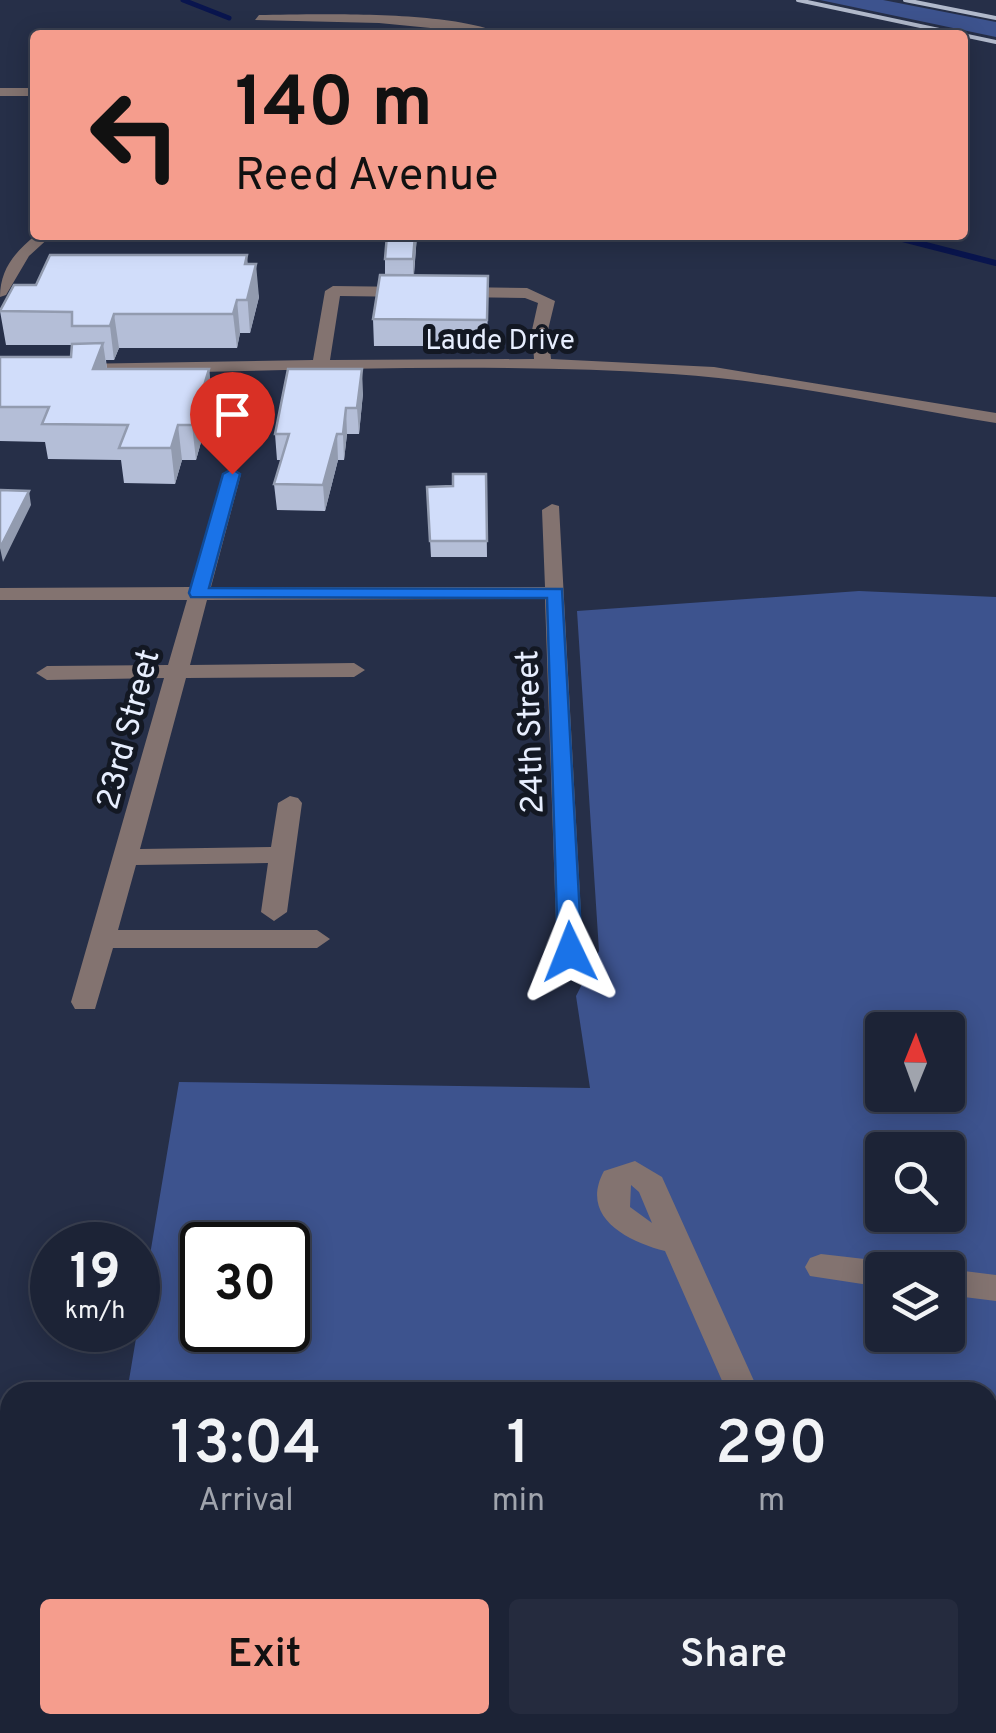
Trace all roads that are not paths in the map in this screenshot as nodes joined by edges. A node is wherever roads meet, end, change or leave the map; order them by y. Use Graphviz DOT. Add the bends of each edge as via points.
graph roads {
  1 [pos="265,0"];
  2 [pos="259,18"];
  3 [pos="254,30"];
  4 [pos="476,30"];
  5 [pos="0,92"];
  6 [pos="30,92"];
  7 [pos="38,240"];
  8 [pos="6,270"];
  9 [pos="0,292"];
  10 [pos="543,366"];
  11 [pos="320,367"];
  12 [pos="60,368"];
  13 [pos="996,418"];
  14 [pos="232,474"];
  15 [pos="552,510"];
  16 [pos="556,592"];
  17 [pos="198,593"];
  18 [pos="0,594"];
  19 [pos="354,670"];
  20 [pos="47,672"];
  21 [pos="176,673"];
  22 [pos="290,803"];
  23 [pos="282,855"];
  24 [pos="126,857"];
  25 [pos="274,912"];
  26 [pos="102,939"];
  27 [pos="317,939"];
  28 [pos="570,952"];
  29 [pos="85,1002"];
  30 [pos="672,1240"];
  31 [pos="821,1267"];
  32 [pos="865,1272"];
  33 [pos="965,1284"];
  34 [pos="996,1288"];
  35 [pos="740,1382"];
  1 -- 2 [label="street"];
  2 -- 3 [label="street"];
  2 -- 4 [label="street" via="394,19"];
  5 -- 6 [label="street"];
  7 -- 8 [label="street"];
  8 -- 9 [label="street"];
  10 -- 11 [label="street, Laude Drive"];
  10 -- 11 [label="street" via="540,330 547,301 527,293 334,291"];
  10 -- 13 [label="street, Laude Drive" via="678,370"];
  11 -- 12 [label="street, Laude Drive"];
  14 -- 17 [label="street, 23rd Street"];
  15 -- 16 [label="street, 24th Street"];
  16 -- 17 [label="street"];
  16 -- 28 [label="street, 24th Street"];
  17 -- 18 [label="street"];
  17 -- 21 [label="street, 23rd Street"];
  19 -- 21 [label="street"];
  20 -- 21 [label="street"];
  21 -- 24 [label="street, 23rd Street"];
  22 -- 23 [label="street"];
  23 -- 24 [label="street"];
  23 -- 25 [label="street"];
  24 -- 26 [label="street, 23rd Street"];
  26 -- 27 [label="street"];
  26 -- 29 [label="street, 23rd Street"];
  30 -- 35 [label="street" via="616,1215 610,1204 616,1179 635,1172 651,1184"];
  31 -- 32 [label="street"];
  33 -- 34 [label="street"];
}
